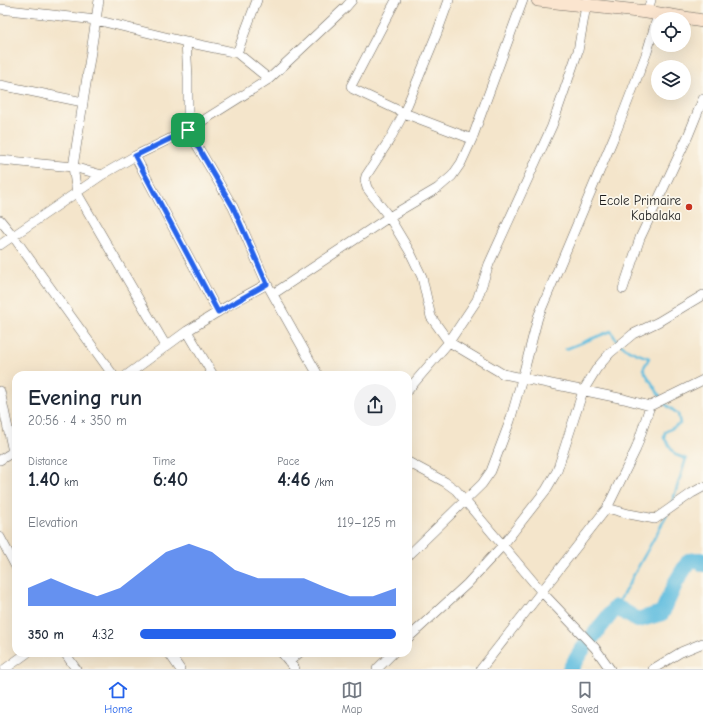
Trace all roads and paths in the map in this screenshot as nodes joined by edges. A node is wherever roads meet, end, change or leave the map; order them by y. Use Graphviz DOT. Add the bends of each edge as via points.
graph roads {
  1 [pos="99,0"];
  2 [pos="257,0"];
  3 [pos="352,0"];
  4 [pos="396,0"];
  5 [pos="449,0"];
  6 [pos="523,0"];
  7 [pos="538,0"];
  8 [pos="586,3"];
  9 [pos="0,9"];
  10 [pos="652,9"];
  11 [pos="96,20"];
  12 [pos="703,21"];
  13 [pos="186,42"];
  14 [pos="237,53"];
  15 [pos="269,79"];
  16 [pos="0,85"];
  17 [pos="703,99"];
  18 [pos="83,102"];
  19 [pos="404,113"];
  20 [pos="188,130"];
  21 [pos="472,139"];
  22 [pos="135,156"];
  23 [pos="0,160"];
  24 [pos="73,167"];
  25 [pos="102,175"];
  26 [pos="77,192"];
  27 [pos="389,217"];
  28 [pos="0,220"];
  29 [pos="14,236"];
  30 [pos="0,245"];
  31 [pos="267,284"];
  32 [pos="623,289"];
  33 [pos="273,294"];
  34 [pos="703,295"];
  35 [pos="218,312"];
  36 [pos="187,331"];
  37 [pos="449,342"];
  38 [pos="166,346"];
  39 [pos="110,371"];
  40 [pos="132,371"];
  41 [pos="211,371"];
  42 [pos="316,371"];
  43 [pos="522,379"];
  44 [pos="703,380"];
  45 [pos="412,385"];
  46 [pos="0,391"];
  47 [pos="583,391"];
  48 [pos="650,406"];
  49 [pos="12,439"];
  50 [pos="12,453"];
  51 [pos="0,460"];
  52 [pos="412,464"];
  53 [pos="703,487"];
  54 [pos="465,500"];
  55 [pos="607,508"];
  56 [pos="0,537"];
  57 [pos="503,545"];
  58 [pos="412,552"];
  59 [pos="12,560"];
  60 [pos="541,591"];
  61 [pos="412,634"];
  62 [pos="703,643"];
  63 [pos="22,657"];
  64 [pos="68,657"];
  65 [pos="172,657"];
  66 [pos="285,657"];
  67 [pos="389,657"];
  68 [pos="292,665"];
  69 [pos="5,669"];
  70 [pos="76,669"];
  71 [pos="180,669"];
  72 [pos="377,669"];
  73 [pos="481,669"];
  74 [pos="610,669"];
  75 [pos="653,669"];
  1 -- 11 [label="street"];
  2 -- 14 [label="street"];
  3 -- 15 [label="street"];
  4 -- 19 [label="street" via="351,86 356,92"];
  5 -- 19 [label="street"];
  6 -- 21 [label="street"];
  7 -- 8 [label="street"];
  8 -- 10 [label="street"];
  8 -- 37 [label="street" via="578,51 552,126 489,264 477,300"];
  9 -- 11 [label="street"];
  10 -- 12 [label="street"];
  10 -- 43 [label="street" via="647,52 538,317"];
  11 -- 13 [label="street"];
  11 -- 18 [label="street"];
  13 -- 14 [label="street"];
  13 -- 20 [label="street"];
  14 -- 15 [label="street"];
  15 -- 20 [label="street"];
  16 -- 18 [label="street"];
  17 -- 32 [label="street" via="640,238"];
  18 -- 24 [label="street"];
  19 -- 21 [label="street"];
  19 -- 27 [label="street" via="365,180 367,188"];
  20 -- 22 [label="street"];
  20 -- 31 [label="street" via="233,207"];
  21 -- 27 [label="street" via="452,176 438,188"];
  22 -- 25 [label="street"];
  22 -- 35 [label="street"];
  23 -- 24 [label="street"];
  24 -- 25 [label="street"];
  24 -- 26 [label="street"];
  25 -- 26 [label="street"];
  26 -- 29 [label="street"];
  26 -- 38 [label="street"];
  27 -- 33 [label="street"];
  27 -- 37 [label="street" via="422,277 431,317"];
  28 -- 29 [label="street"];
  29 -- 30 [label="street"];
  29 -- 39 [label="street"];
  31 -- 33 [label="street"];
  31 -- 35 [label="street"];
  33 -- 42 [label="street"];
  34 -- 47 [label="street" via="633,334 610,353"];
  35 -- 36 [label="street"];
  36 -- 38 [label="street"];
  36 -- 41 [label="street"];
  37 -- 43 [label="street" via="503,374"];
  37 -- 45 [label="street"];
  38 -- 40 [label="street"];
  43 -- 47 [label="street"];
  43 -- 54 [label="street" via="510,421 491,471"];
  44 -- 48 [label="street"];
  46 -- 49 [label="street"];
  47 -- 48 [label="street"];
  47 -- 57 [label="street" via="557,471 546,490"];
  48 -- 55 [label="street" via="636,450"];
  50 -- 51 [label="street"];
  52 -- 54 [label="street" via="445,482"];
  53 -- 55 [label="street" via="655,519"];
  54 -- 57 [label="street"];
  54 -- 58 [label="street"];
  55 -- 60 [label="street"];
  56 -- 59 [label="street"];
  57 -- 60 [label="street"];
  57 -- 61 [label="street" via="467,584"];
  60 -- 73 [label="street"];
  60 -- 74 [label="street" via="588,641"];
  62 -- 75 [label="street" via="680,652"];
  63 -- 69 [label="street"];
  64 -- 70 [label="street"];
  65 -- 71 [label="street"];
  66 -- 68 [label="street"];
  67 -- 72 [label="street"];
}
